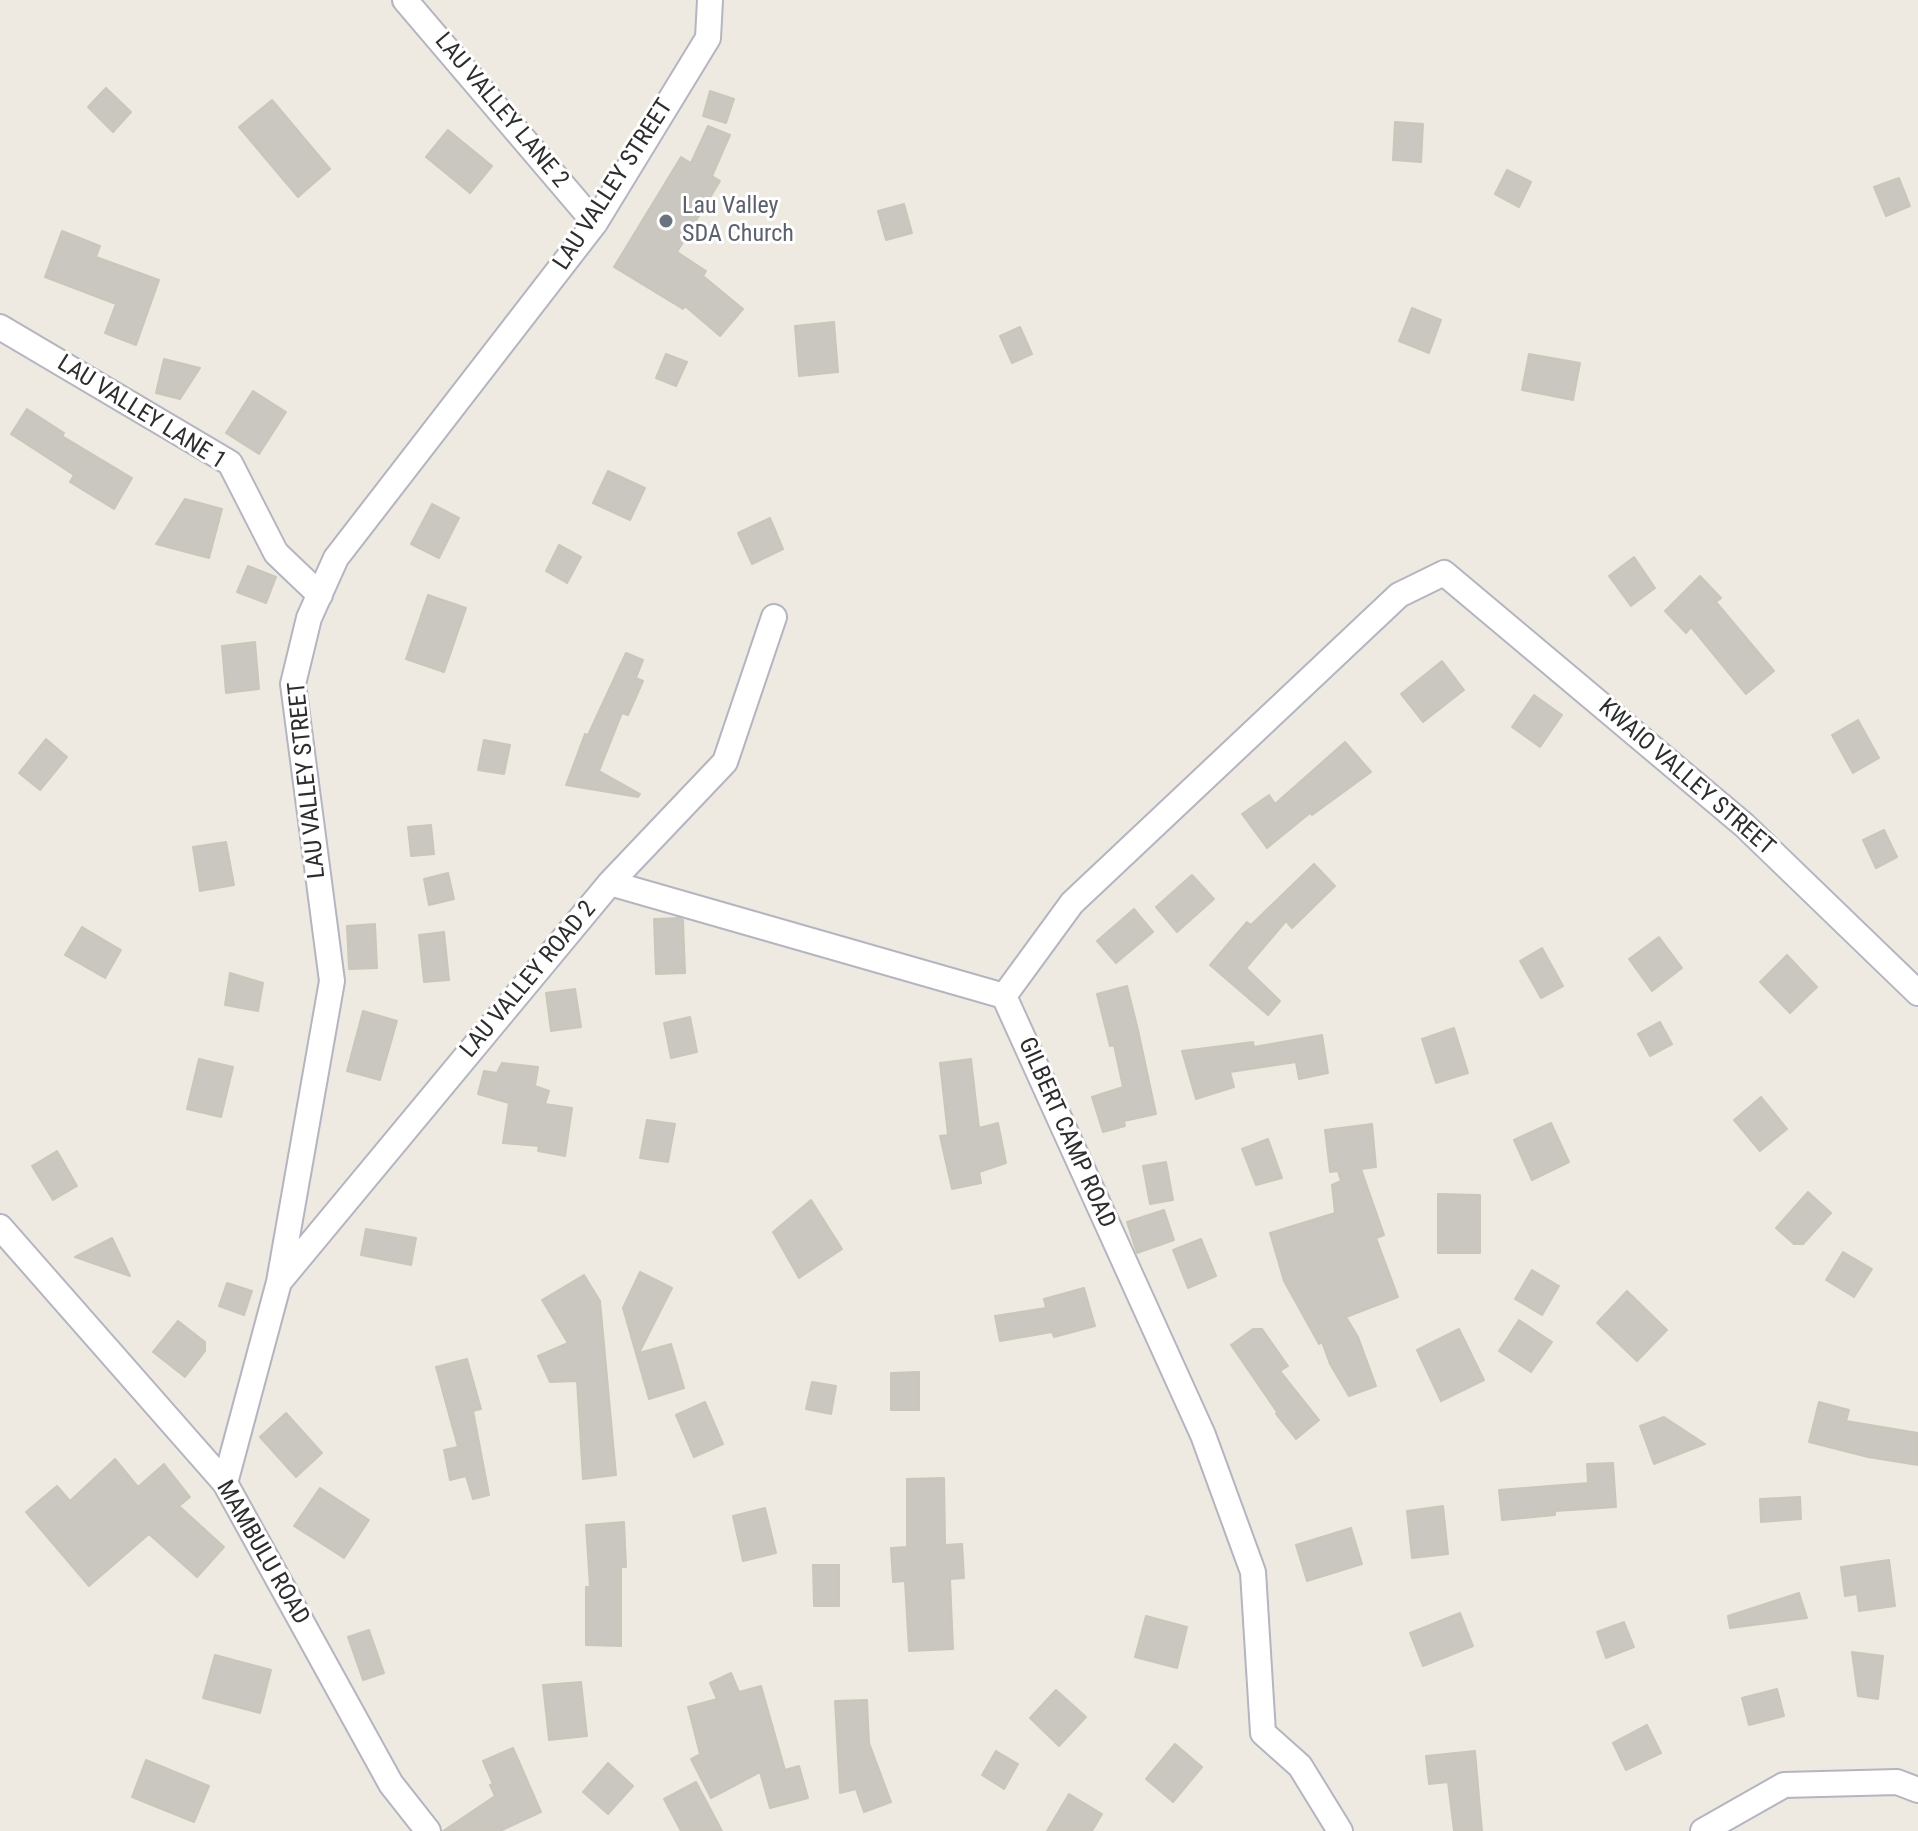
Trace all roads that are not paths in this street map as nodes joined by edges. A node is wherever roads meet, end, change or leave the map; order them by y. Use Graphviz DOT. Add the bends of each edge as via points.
graph roads {
  1 [pos="405,0"];
  2 [pos="710,0"];
  3 [pos="595,223"];
  4 [pos="0,327"];
  5 [pos="320,595"];
  6 [pos="774,617"];
  7 [pos="610,883"];
  8 [pos="1918,993"];
  9 [pos="1004,996"];
  10 [pos="0,1227"];
  11 [pos="279,1282"];
  12 [pos="225,1483"];
  13 [pos="1918,1790"];
  14 [pos="428,1831"];
  15 [pos="1340,1831"];
  16 [pos="1703,1831"];
  1 -- 3 [label="street, LAU VALLEY LANE 2"];
  2 -- 3 [label="street, LAU VALLEY STREET" via="708,38"];
  3 -- 5 [label="street, LAU VALLEY STREET" via="336,558"];
  4 -- 5 [label="street, LAU VALLEY LANE 1" via="230,463 276,553"];
  5 -- 11 [label="street, LAU VALLEY STREET" via="293,684 332,981"];
  6 -- 7 [label="street" via="725,762"];
  7 -- 9 [label="street, LAU VALLEY ROAD 2"];
  7 -- 11 [label="street, LAU VALLEY ROAD 2"];
  8 -- 9 [label="street, KWAIO VALLEY STREET" via="1744,825 1444,573 1399,595 1072,903"];
  9 -- 15 [label="street, GILBERT CAMP ROAD" via="1203,1435 1253,1572 1263,1733 1300,1766"];
  10 -- 12 [label="street, MAMBULU ROAD"];
  11 -- 12 [label="street, LAU VALLEY STREET"];
  12 -- 14 [label="street, MAMBULU ROAD" via="391,1784"];
  13 -- 16 [label="street" via="1897,1782 1784,1785"];
}
